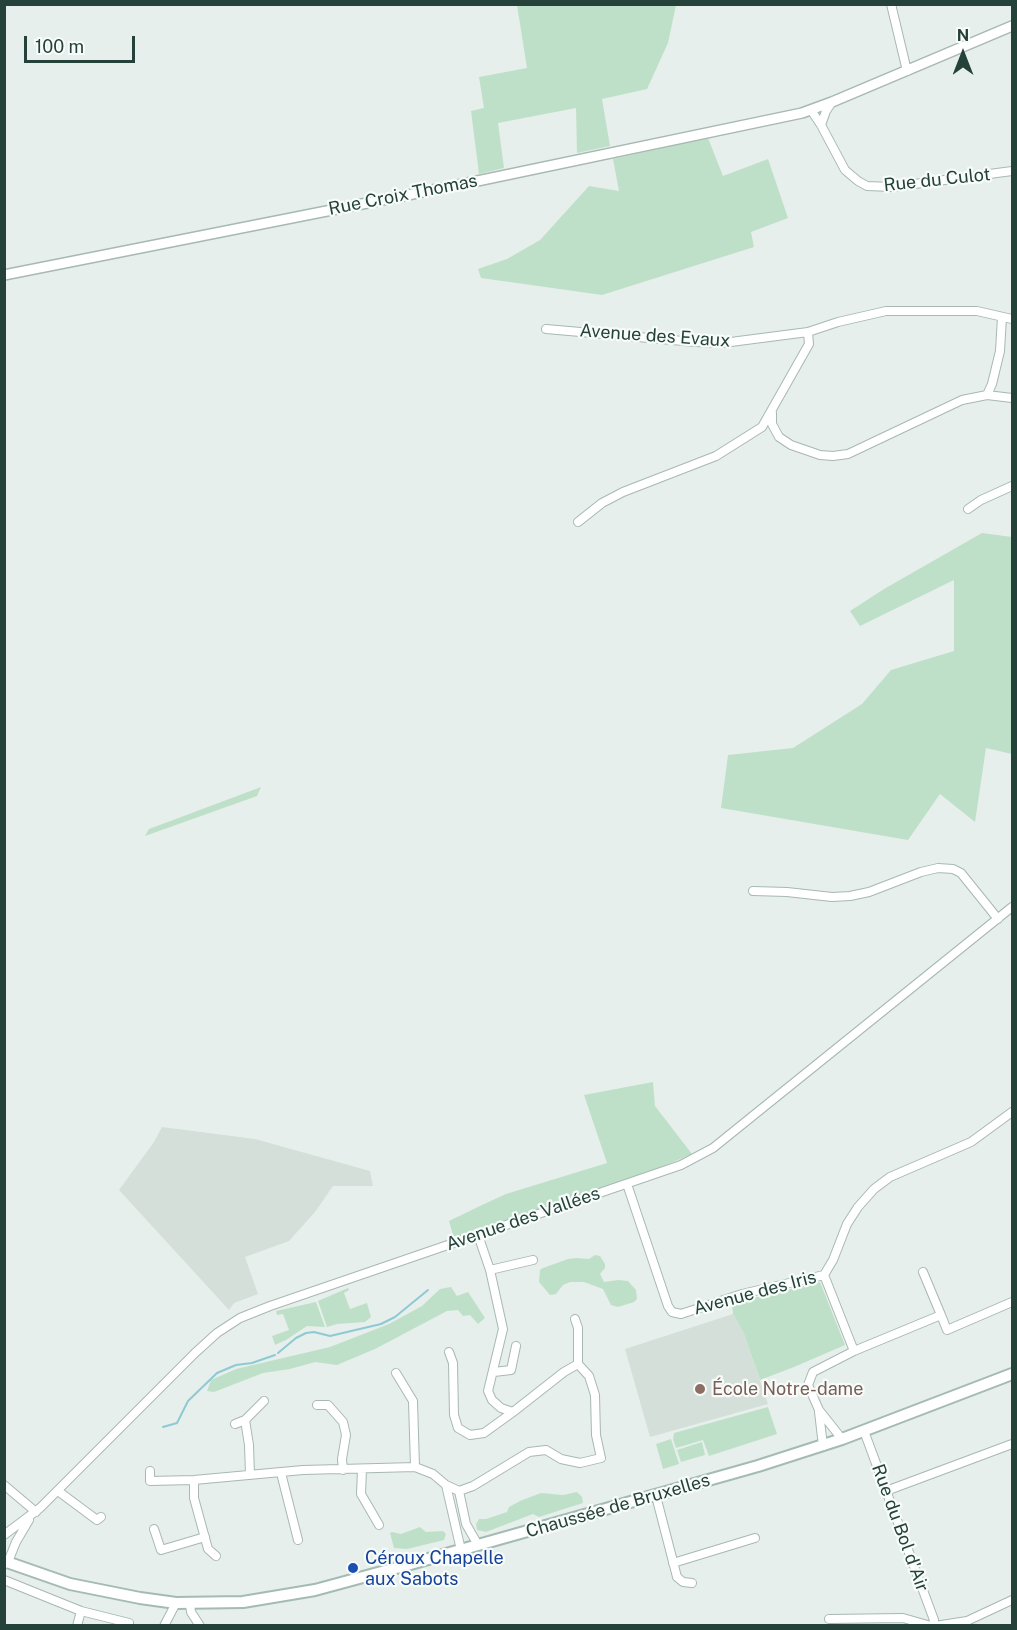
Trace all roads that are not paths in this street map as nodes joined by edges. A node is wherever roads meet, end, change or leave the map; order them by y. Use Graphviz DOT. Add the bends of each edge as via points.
graph roads {
  1 [pos="891,4"];
  2 [pos="1012,26"];
  3 [pos="907,71"];
  4 [pos="832,102"];
  5 [pos="811,110"];
  6 [pos="821,125"];
  7 [pos="1012,171"];
  8 [pos="4,275"];
  9 [pos="1002,317"];
  10 [pos="1012,319"];
  11 [pos="546,329"];
  12 [pos="808,332"];
  13 [pos="987,395"];
  14 [pos="1012,398"];
  15 [pos="772,413"];
  16 [pos="1012,486"];
  17 [pos="968,510"];
  18 [pos="578,522"];
  19 [pos="753,891"];
  20 [pos="1012,907"];
  21 [pos="998,919"];
  22 [pos="1012,1112"];
  23 [pos="627,1184"];
  24 [pos="478,1235"];
  25 [pos="533,1260"];
  26 [pos="490,1270"];
  27 [pos="922,1272"];
  28 [pos="824,1275"];
  29 [pos="1012,1302"];
  30 [pos="941,1315"];
  31 [pos="575,1319"];
  32 [pos="516,1346"];
  33 [pos="854,1351"];
  34 [pos="449,1352"];
  35 [pos="578,1364"];
  36 [pos="494,1372"];
  37 [pos="396,1373"];
  38 [pos="1012,1374"];
  39 [pos="264,1401"];
  40 [pos="317,1405"];
  41 [pos="819,1410"];
  42 [pos="513,1412"];
  43 [pos="245,1420"];
  44 [pos="235,1424"];
  45 [pos="864,1431"];
  46 [pos="842,1439"];
  47 [pos="1012,1444"];
  48 [pos="823,1446"];
  49 [pos="415,1467"];
  50 [pos="362,1469"];
  51 [pos="343,1470"];
  52 [pos="150,1472"];
  53 [pos="281,1473"];
  54 [pos="250,1475"];
  55 [pos="194,1480"];
  56 [pos="4,1485"];
  57 [pos="446,1485"];
  58 [pos="57,1491"];
  59 [pos="459,1491"];
  60 [pos="886,1491"];
  61 [pos="656,1496"];
  62 [pos="34,1514"];
  63 [pos="101,1517"];
  64 [pos="379,1525"];
  65 [pos="154,1529"];
  66 [pos="4,1535"];
  67 [pos="205,1538"];
  68 [pos="755,1538"];
  69 [pos="298,1540"];
  70 [pos="478,1545"];
  71 [pos="461,1550"];
  72 [pos="216,1556"];
  73 [pos="6,1562"];
  74 [pos="673,1563"];
  75 [pos="4,1580"];
  76 [pos="692,1584"];
  77 [pos="1012,1600"];
  78 [pos="176,1603"];
  79 [pos="190,1604"];
  80 [pos="81,1611"];
  81 [pos="829,1619"];
  82 [pos="129,1623"];
  83 [pos="77,1626"];
  84 [pos="164,1626"];
  85 [pos="200,1626"];
  86 [pos="933,1626"];
  1 -- 3 [label="street"];
  2 -- 3 [label="street, Rue Croix Thomas"];
  3 -- 4 [label="street, Rue Croix Thomas"];
  4 -- 5 [label="street, Rue Croix Thomas"];
  4 -- 6 [label="street"];
  5 -- 6 [label="street"];
  5 -- 6 [label="street"];
  5 -- 8 [label="street, Rue Croix Thomas"];
  6 -- 7 [label="street, Rue du Culot" via="845,170 867,186 892,187"];
  9 -- 10 [label="street, Avenue des Evaux"];
  9 -- 12 [label="street, Avenue des Evaux" via="977,311 886,311"];
  9 -- 13 [label="street" via="1000,351"];
  11 -- 12 [label="street, Avenue des Evaux" via="704,342 747,341"];
  12 -- 15 [label="street" via="809,344"];
  13 -- 14 [label="street"];
  13 -- 15 [label="street" via="962,400 849,454 834,456 791,445 779,437 772,424"];
  15 -- 18 [label="street" via="762,427 716,456 623,492"];
  16 -- 17 [label="street"];
  19 -- 21 [label="street" via="850,896 921,872 953,869 961,873"];
  20 -- 21 [label="street, Avenue des Vallées"];
  21 -- 23 [label="street, Avenue des Vallées" via="713,1148 681,1165"];
  22 -- 28 [label="street, Avenue des Iris" via="971,1142 890,1177 874,1190 847,1224"];
  23 -- 24 [label="street, Avenue des Vallées"];
  23 -- 28 [label="street, Avenue des Iris" via="672,1312 681,1314 742,1294"];
  24 -- 26 [label="street"];
  24 -- 58 [label="street, Avenue des Vallées" via="240,1318 195,1353"];
  25 -- 26 [label="street"];
  26 -- 36 [label="street" via="503,1329"];
  27 -- 30 [label="street"];
  28 -- 33 [label="street"];
  29 -- 30 [label="street" via="947,1330"];
  30 -- 33 [label="street"];
  31 -- 35 [label="street"];
  32 -- 36 [label="street" via="511,1370"];
  33 -- 41 [label="street" via="813,1372 808,1385"];
  34 -- 42 [label="street" via="458,1428 471,1435 484,1433"];
  35 -- 42 [label="street"];
  35 -- 59 [label="street" via="589,1376 595,1395 601,1458 580,1463 561,1459 546,1450 529,1452"];
  36 -- 42 [label="street" via="489,1390 492,1400"];
  37 -- 49 [label="street" via="413,1401"];
  38 -- 45 [label="main road, Chaussée de Bruxelles"];
  39 -- 43 [label="street"];
  40 -- 51 [label="street" via="328,1405 343,1422"];
  41 -- 46 [label="street"];
  41 -- 48 [label="street"];
  43 -- 44 [label="street"];
  43 -- 54 [label="street"];
  45 -- 46 [label="main road, Chaussée de Bruxelles"];
  45 -- 60 [label="street, Rue du Bol d'Air"];
  46 -- 48 [label="main road, Chaussée de Bruxelles"];
  47 -- 60 [label="street"];
  48 -- 61 [label="main road, Chaussée de Bruxelles"];
  49 -- 50 [label="street"];
  49 -- 57 [label="street"];
  50 -- 51 [label="street"];
  50 -- 64 [label="street" via="361,1494"];
  51 -- 53 [label="street"];
  52 -- 55 [label="street" via="150,1481"];
  53 -- 54 [label="street"];
  53 -- 69 [label="street"];
  54 -- 55 [label="street"];
  55 -- 67 [label="street" via="194,1498"];
  56 -- 62 [label="street"];
  57 -- 59 [label="street"];
  57 -- 71 [label="street"];
  58 -- 62 [label="street, Avenue des Vallées"];
  58 -- 63 [label="street" via="97,1520"];
  59 -- 70 [label="street" via="466,1524"];
  60 -- 86 [label="street, Rue du Bol d'Air"];
  61 -- 70 [label="main road, Chaussée de Bruxelles"];
  61 -- 74 [label="street"];
  62 -- 66 [label="street, Avenue des Vallées"];
  62 -- 73 [label="street, Avenue des Vallées"];
  65 -- 67 [label="street" via="160,1550"];
  67 -- 72 [label="street" via="208,1549"];
  68 -- 74 [label="street"];
  70 -- 71 [label="main road, Chaussée de Bruxelles"];
  71 -- 79 [label="main road, Chaussée de Bruxelles" via="315,1590 243,1602"];
  73 -- 78 [label="main road, Chaussée de Bruxelles" via="70,1584"];
  74 -- 76 [label="street" via="677,1577"];
  75 -- 80 [label="street"];
  77 -- 86 [label="street" via="967,1621"];
  78 -- 79 [label="main road, Chaussée de Bruxelles"];
  78 -- 84 [label="street"];
  79 -- 85 [label="street"];
  80 -- 82 [label="street"];
  80 -- 83 [label="street"];
  81 -- 86 [label="street" via="903,1618"];
}
